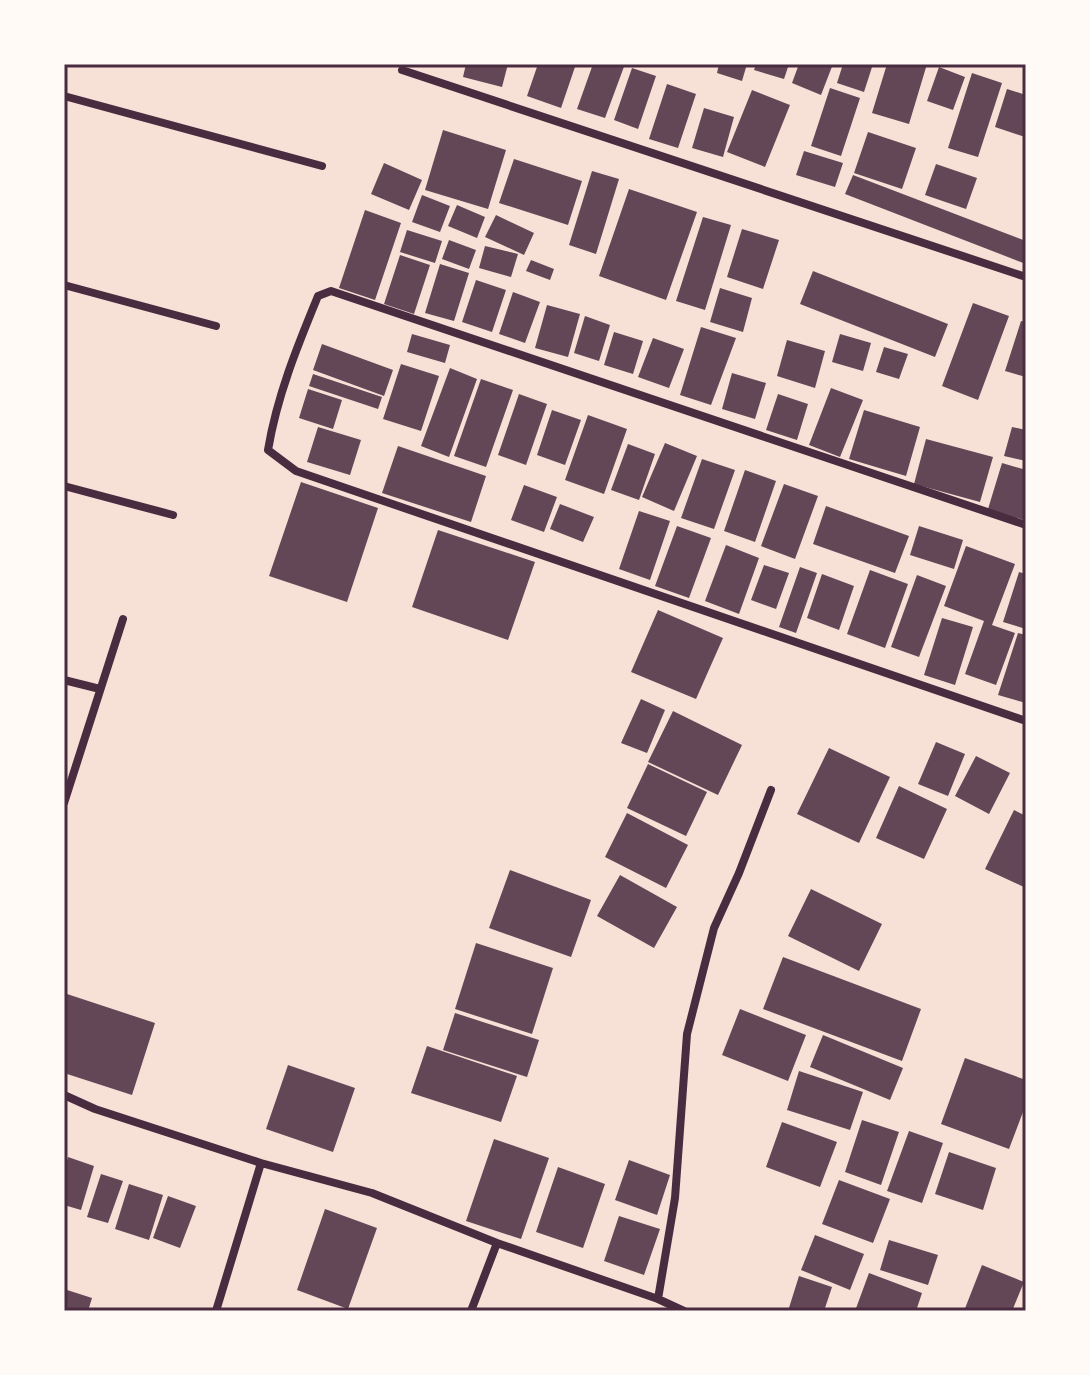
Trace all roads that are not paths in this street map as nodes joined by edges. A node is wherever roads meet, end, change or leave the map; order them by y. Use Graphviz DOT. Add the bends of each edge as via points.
graph roads {
  1 [pos="402,70"];
  2 [pos="64,96"];
  3 [pos="322,166"];
  4 [pos="1026,277"];
  5 [pos="64,285"];
  6 [pos="216,326"];
  7 [pos="64,486"];
  8 [pos="173,515"];
  9 [pos="1026,525"];
  10 [pos="123,619"];
  11 [pos="64,680"];
  12 [pos="100,689"];
  13 [pos="1026,721"];
  14 [pos="771,790"];
  15 [pos="64,803"];
  16 [pos="64,1095"];
  17 [pos="261,1163"];
  18 [pos="497,1243"];
  19 [pos="658,1299"];
  20 [pos="216,1311"];
  21 [pos="471,1311"];
  22 [pos="684,1311"];
  1 -- 4 [label="street"];
  2 -- 3 [label="street"];
  5 -- 6 [label="street"];
  7 -- 8 [label="street"];
  9 -- 13 [label="street" via="331,291 318,296 285,379 268,450 296,471"];
  10 -- 12 [label="street"];
  11 -- 12 [label="street"];
  12 -- 15 [label="street"];
  14 -- 19 [label="street" via="714,928 687,1034 675,1198"];
  16 -- 17 [label="street"];
  17 -- 18 [label="street" via="372,1193"];
  17 -- 20 [label="street"];
  18 -- 19 [label="street"];
  18 -- 21 [label="street"];
  19 -- 22 [label="street"];
}
